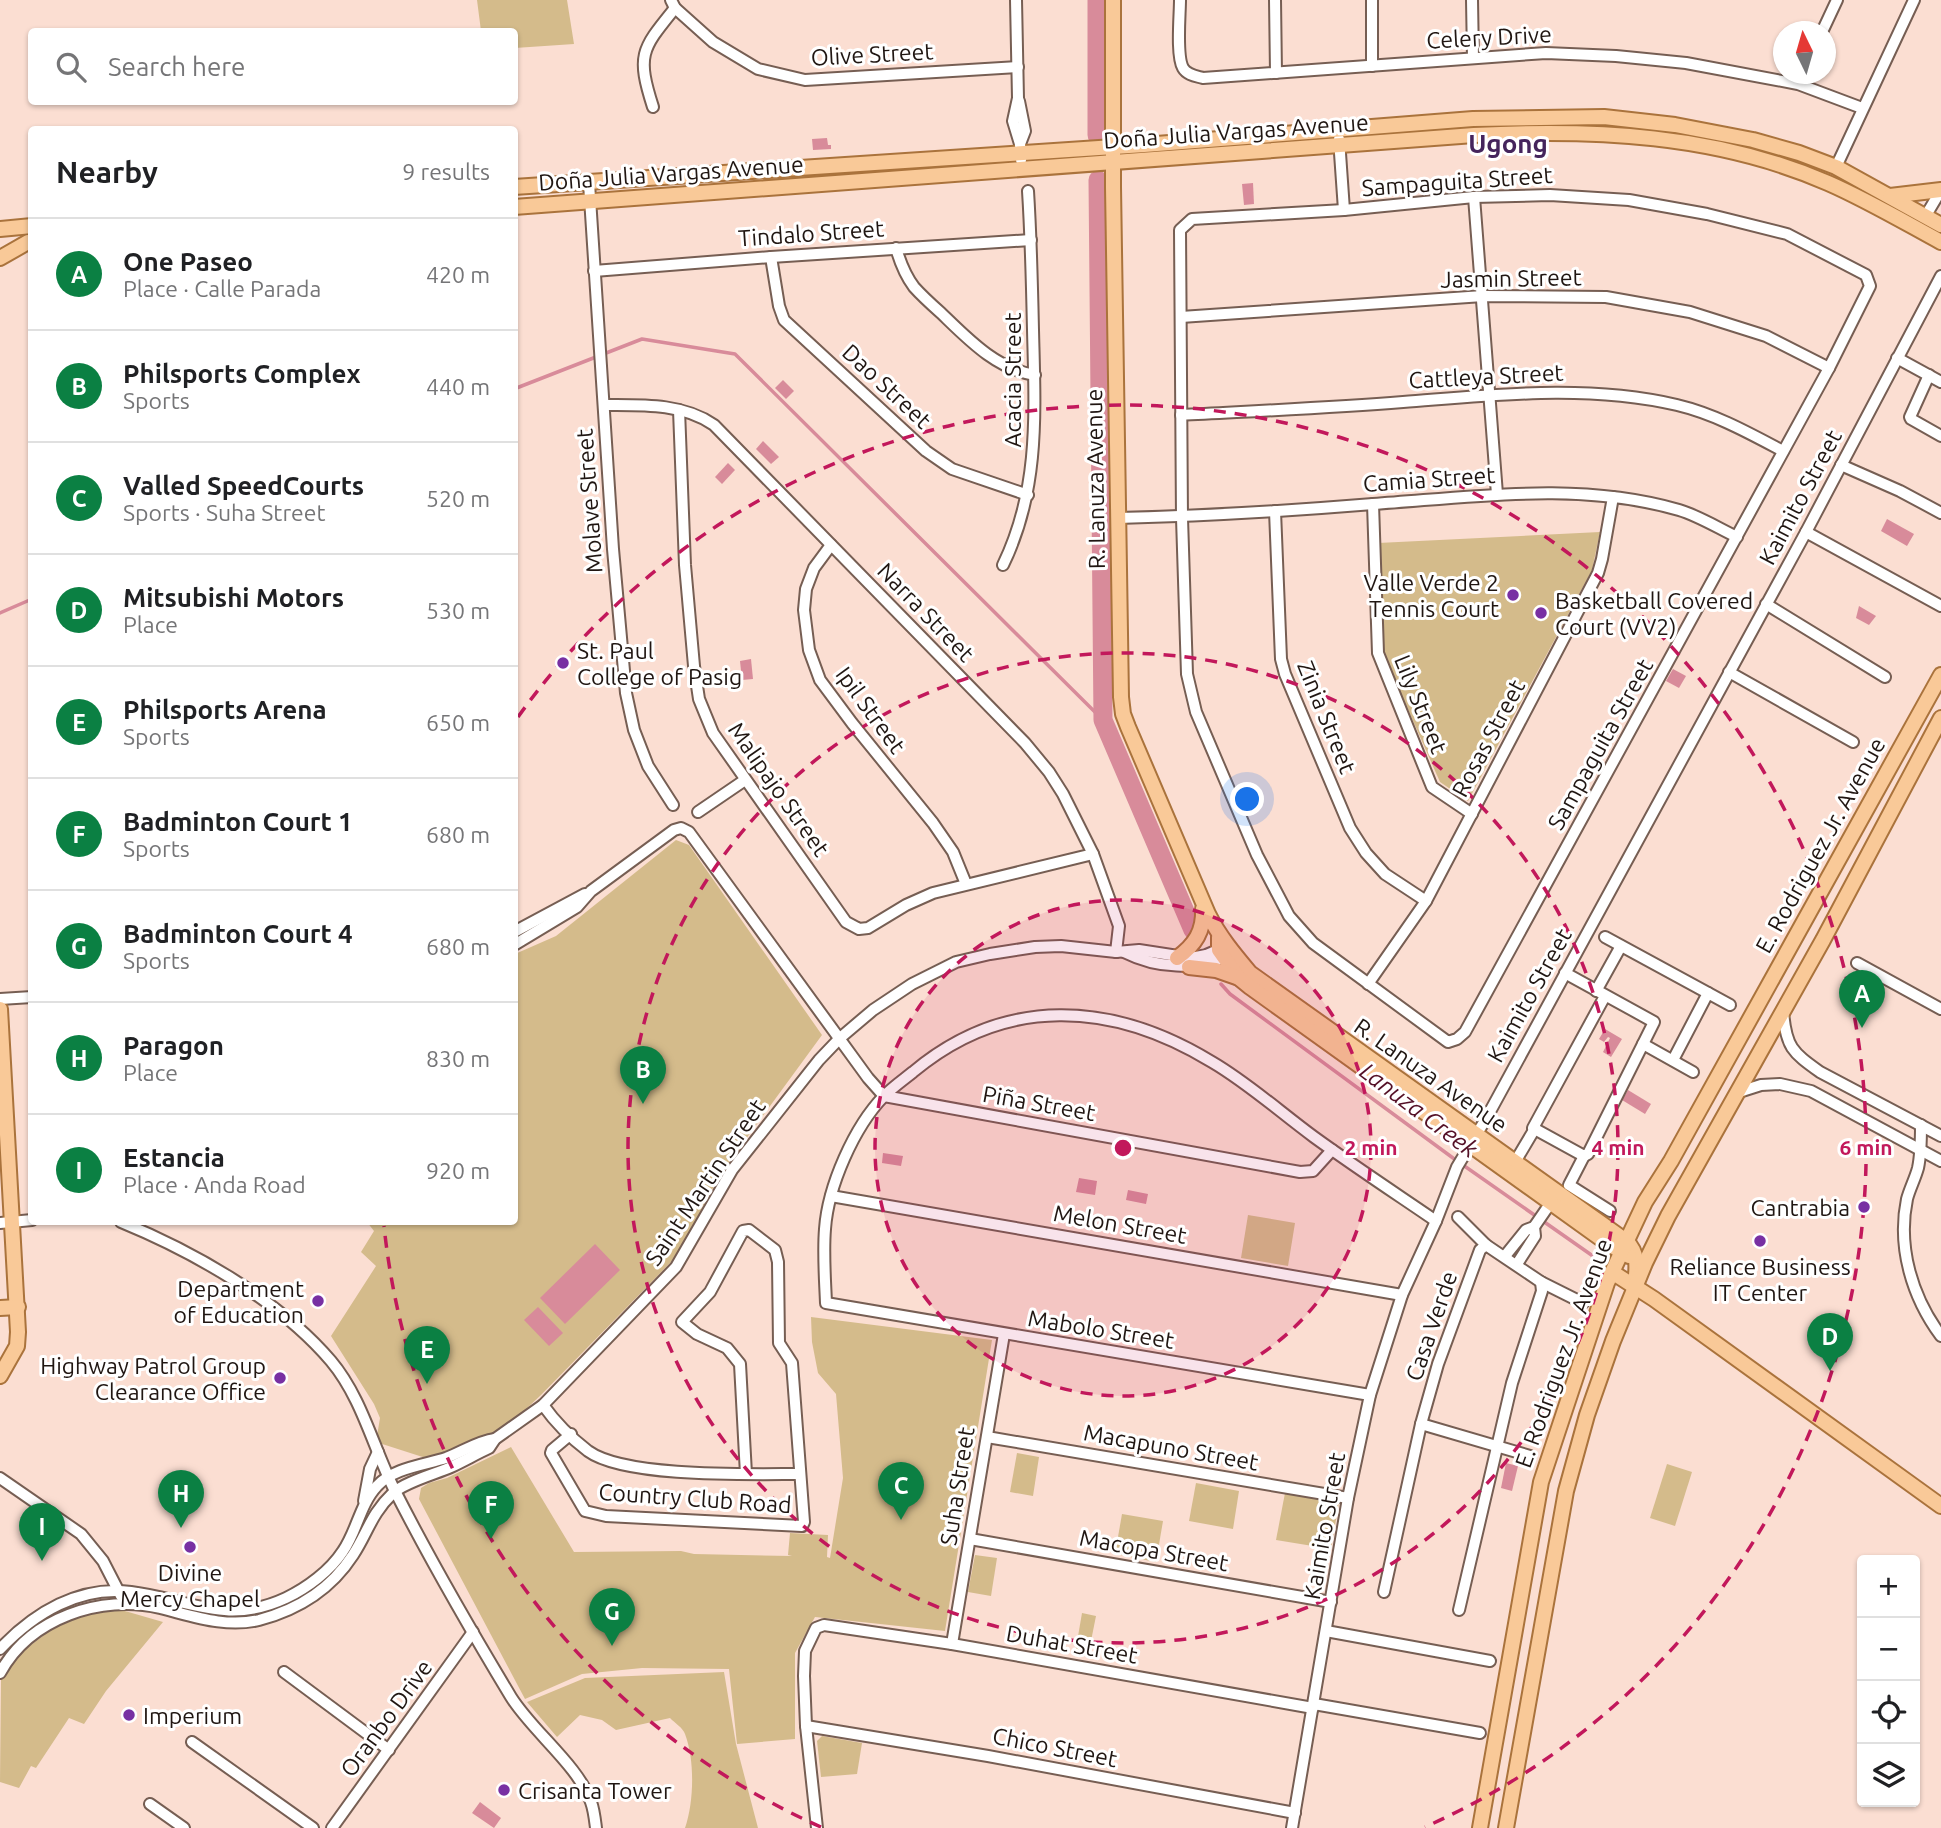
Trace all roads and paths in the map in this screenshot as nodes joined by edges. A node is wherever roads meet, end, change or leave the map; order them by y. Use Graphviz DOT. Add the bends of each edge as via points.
graph roads {
  1 [pos="1016,0"];
  2 [pos="1113,0"];
  3 [pos="1180,0"];
  4 [pos="1275,0"];
  5 [pos="1372,0"];
  6 [pos="1472,0"];
  7 [pos="1837,0"];
  8 [pos="1914,0"];
  9 [pos="673,4"];
  10 [pos="1827,21"];
  11 [pos="1474,58"];
  12 [pos="1372,66"];
  13 [pos="1018,67"];
  14 [pos="1276,73"];
  15 [pos="1773,75"];
  16 [pos="1811,84"];
  17 [pos="653,107"];
  18 [pos="1862,108"];
  19 [pos="1338,130"];
  20 [pos="1339,146"];
  21 [pos="1113,147"];
  22 [pos="1020,148"];
  23 [pos="1113,163"];
  24 [pos="1836,167"];
  25 [pos="1022,170"];
  26 [pos="589,183"];
  27 [pos="518,187"];
  28 [pos="1941,190"];
  29 [pos="1028,191"];
  30 [pos="1474,197"];
  31 [pos="1890,197"];
  32 [pos="590,201"];
  33 [pos="518,207"];
  34 [pos="1344,210"];
  35 [pos="0,216"];
  36 [pos="1925,217"];
  37 [pos="1941,225"];
  38 [pos="28,226"];
  39 [pos="0,229"];
  40 [pos="1031,240"];
  41 [pos="28,242"];
  42 [pos="1941,242"];
  43 [pos="28,243"];
  44 [pos="0,244"];
  45 [pos="896,248"];
  46 [pos="771,257"];
  47 [pos="0,258"];
  48 [pos="594,271"];
  49 [pos="1941,276"];
  50 [pos="1483,296"];
  51 [pos="1181,317"];
  52 [pos="1897,358"];
  53 [pos="1829,368"];
  54 [pos="1034,375"];
  55 [pos="1929,375"];
  56 [pos="1941,382"];
  57 [pos="1489,396"];
  58 [pos="604,405"];
  59 [pos="679,410"];
  60 [pos="1181,415"];
  61 [pos="1941,436"];
  62 [pos="1783,452"];
  63 [pos="1841,465"];
  64 [pos="1497,494"];
  65 [pos="1028,495"];
  66 [pos="1613,497"];
  67 [pos="1373,504"];
  68 [pos="1275,511"];
  69 [pos="1941,513"];
  70 [pos="1182,517"];
  71 [pos="1118,518"];
  72 [pos="1805,531"];
  73 [pos="1737,537"];
  74 [pos="831,545"];
  75 [pos="1003,565"];
  76 [pos="1766,604"];
  77 [pos="1941,606"];
  78 [pos="1729,672"];
  79 [pos="1941,675"];
  80 [pos="1885,677"];
  81 [pos="1941,718"];
  82 [pos="1853,742"];
  83 [pos="745,780"];
  84 [pos="673,805"];
  85 [pos="698,812"];
  86 [pos="1472,814"];
  87 [pos="1093,854"];
  88 [pos="966,884"];
  89 [pos="591,891"];
  90 [pos="1426,901"];
  91 [pos="1203,904"];
  92 [pos="518,930"];
  93 [pos="1605,937"];
  94 [pos="518,943"];
  95 [pos="1621,946"];
  96 [pos="1226,948"];
  97 [pos="1120,952"];
  98 [pos="1183,962"];
  99 [pos="1857,963"];
  100 [pos="1565,973"];
  101 [pos="1774,973"];
  102 [pos="1239,978"];
  103 [pos="1368,984"];
  104 [pos="1796,986"];
  105 [pos="1708,993"];
  106 [pos="1600,994"];
  107 [pos="28,997"];
  108 [pos="0,999"];
  109 [pos="1730,1004"];
  110 [pos="0,1009"];
  111 [pos="1941,1009"];
  112 [pos="1783,1012"];
  113 [pos="840,1038"];
  114 [pos="1643,1044"];
  115 [pos="1673,1060"];
  116 [pos="1693,1072"];
  117 [pos="1820,1072"];
  118 [pos="1739,1091"];
  119 [pos="1811,1091"];
  120 [pos="884,1096"];
  121 [pos="4,1125"];
  122 [pos="1921,1125"];
  123 [pos="1534,1130"];
  124 [pos="1941,1136"];
  125 [pos="1472,1140"];
  126 [pos="1921,1148"];
  127 [pos="1332,1150"];
  128 [pos="1584,1156"];
  129 [pos="1941,1161"];
  130 [pos="1515,1162"];
  131 [pos="831,1195"];
  132 [pos="1551,1202"];
  133 [pos="1610,1211"];
  134 [pos="1458,1217"];
  135 [pos="28,1220"];
  136 [pos="1436,1221"];
  137 [pos="6,1223"];
  138 [pos="127,1225"];
  139 [pos="1534,1226"];
  140 [pos="1486,1245"];
  141 [pos="1653,1246"];
  142 [pos="1627,1250"];
  143 [pos="1505,1256"];
  144 [pos="1517,1264"];
  145 [pos="1612,1272"];
  146 [pos="1541,1282"];
  147 [pos="1635,1285"];
  148 [pos="1402,1295"];
  149 [pos="1583,1303"];
  150 [pos="18,1307"];
  151 [pos="0,1308"];
  152 [pos="1004,1334"];
  153 [pos="1941,1336"];
  154 [pos="0,1376"];
  155 [pos="1370,1395"];
  156 [pos="543,1405"];
  157 [pos="1421,1424"];
  158 [pos="570,1434"];
  159 [pos="987,1437"];
  160 [pos="495,1439"];
  161 [pos="1496,1446"];
  162 [pos="378,1452"];
  163 [pos="1530,1456"];
  164 [pos="746,1474"];
  165 [pos="800,1474"];
  166 [pos="389,1477"];
  167 [pos="0,1478"];
  168 [pos="395,1491"];
  169 [pos="1348,1498"];
  170 [pos="1941,1506"];
  171 [pos="363,1507"];
  172 [pos="970,1539"];
  173 [pos="118,1591"];
  174 [pos="1384,1592"];
  175 [pos="1332,1602"];
  176 [pos="125,1604"];
  177 [pos="1459,1610"];
  178 [pos="473,1632"];
  179 [pos="1326,1632"];
  180 [pos="952,1644"];
  181 [pos="0,1649"];
  182 [pos="1490,1661"];
  183 [pos="284,1672"];
  184 [pos="0,1673"];
  185 [pos="1313,1706"];
  186 [pos="806,1726"];
  187 [pos="1480,1733"];
  188 [pos="192,1742"];
  189 [pos="389,1750"];
  190 [pos="150,1804"];
  191 [pos="1295,1813"];
  192 [pos="184,1828"];
  193 [pos="313,1828"];
  194 [pos="332,1828"];
  195 [pos="596,1828"];
  196 [pos="817,1828"];
  197 [pos="1293,1828"];
  198 [pos="1480,1828"];
  199 [pos="1506,1828"];
  1 -- 13 [label="street"];
  2 -- 21 [label="main road, R. Lanuza Avenue"];
  3 -- 14 [label="street, Celery Drive" via="1183,69 1203,78"];
  4 -- 14 [label="street"];
  5 -- 12 [label="street"];
  6 -- 11 [label="street"];
  7 -- 10 [label="street"];
  8 -- 18 [label="street"];
  9 -- 13 [label="street, Olive Street" via="713,42 758,69 805,79"];
  9 -- 17 [label="street" via="645,48 643,72"];
  11 -- 12 [label="street, Celery Drive"];
  11 -- 15 [label="street, Celery Drive" via="1546,53 1616,56"];
  12 -- 14 [label="street, Celery Drive"];
  13 -- 22 [label="street" via="1025,131"];
  16 -- 18 [label="street, Celery Drive"];
  18 -- 24 [label="street"];
  19 -- 20 [label="street"];
  19 -- 21 [label="main road, Doña Julia Vargas Avenue"];
  19 -- 24 [label="main road, Doña Julia Vargas Avenue" via="1473,119 1604,117 1753,140"];
  20 -- 23 [label="main road, Doña Julia Vargas Avenue"];
  20 -- 34 [label="street"];
  20 -- 42 [label="main road, Doña Julia Vargas Avenue" via="1547,131 1673,140 1793,169"];
  21 -- 22 [label="main road, Doña Julia Vargas Avenue"];
  21 -- 23 [label="main road, R. Lanuza Avenue"];
  22 -- 25 [label="street"];
  22 -- 26 [label="main road, Doña Julia Vargas Avenue"];
  23 -- 25 [label="main road, Doña Julia Vargas Avenue"];
  23 -- 71 [label="main road, R. Lanuza Avenue"];
  24 -- 31 [label="main road, Doña Julia Vargas Avenue"];
  25 -- 32 [label="main road, Doña Julia Vargas Avenue"];
  26 -- 27 [label="main road, Doña Julia Vargas Avenue"];
  26 -- 32 [label="street, Molave Street"];
  28 -- 31 [label="main road"];
  28 -- 36 [label="street"];
  29 -- 40 [label="street, Acacia Street"];
  30 -- 34 [label="street, Sampaguita Street"];
  30 -- 50 [label="street"];
  30 -- 53 [label="street, Sampaguita Street" via="1629,200 1787,234 1870,279"];
  31 -- 36 [label="main road, Doña Julia Vargas Avenue"];
  32 -- 33 [label="main road, Doña Julia Vargas Avenue"];
  32 -- 48 [label="street, Molave Street"];
  34 -- 51 [label="street, Sampaguita Street" via="1192,219 1180,230"];
  35 -- 38 [label="main road"];
  36 -- 37 [label="main road, Doña Julia Vargas Avenue"];
  38 -- 39 [label="main road"];
  40 -- 45 [label="street, Tindalo Street"];
  40 -- 54 [label="street, Acacia Street"];
  41 -- 44 [label="main road"];
  43 -- 47 [label="main road"];
  45 -- 46 [label="street, Tindalo Street"];
  45 -- 54 [label="street" via="914,287 967,338 990,357 1019,373"];
  46 -- 48 [label="street, Tindalo Street"];
  46 -- 65 [label="street, Dao Street" via="784,320 926,451 952,469"];
  48 -- 58 [label="street, Molave Street"];
  49 -- 52 [label="street, Kaimito Street"];
  50 -- 51 [label="street, Jasmin Street"];
  50 -- 53 [label="street, Jasmin Street" via="1606,297 1690,313 1766,336"];
  50 -- 57 [label="street"];
  51 -- 60 [label="street, Sampaguita Street"];
  52 -- 55 [label="street"];
  52 -- 63 [label="street, Kaimito Street"];
  53 -- 62 [label="street, Sampaguita Street"];
  54 -- 65 [label="street, Acacia Street"];
  55 -- 56 [label="street"];
  55 -- 61 [label="street" via="1910,416"];
  57 -- 60 [label="street, Cattleya Street"];
  57 -- 62 [label="street, Cattleya Street" via="1572,392 1678,405 1718,418"];
  57 -- 64 [label="street"];
  58 -- 59 [label="street, Narra Street"];
  58 -- 84 [label="street, Molave Street" via="626,693 648,766"];
  59 -- 74 [label="street, Narra Street" via="700,415 714,425"];
  59 -- 83 [label="street, Malipajo Street" via="685,565 699,699 713,733"];
  60 -- 70 [label="street, Sampaguita Street"];
  62 -- 73 [label="street, Sampaguita Street"];
  63 -- 69 [label="street"];
  63 -- 72 [label="street, Kaimito Street"];
  64 -- 66 [label="street, Camia Street" via="1570,492"];
  64 -- 67 [label="street, Camia Street"];
  65 -- 75 [label="street, Acacia Street"];
  66 -- 73 [label="street, Camia Street" via="1681,510"];
  66 -- 86 [label="street, Rosas Street" via="1598,573"];
  67 -- 68 [label="street, Camia Street"];
  67 -- 86 [label="street, Lily Street" via="1378,653 1432,787"];
  68 -- 70 [label="street, Camia Street"];
  68 -- 90 [label="street, Zinia Street" via="1285,674 1350,828 1385,874"];
  70 -- 71 [label="street, Camia Street"];
  70 -- 103 [label="street, Sampaguita Street" via="1187,674 1211,748 1289,916 1313,943"];
  71 -- 91 [label="main road, R. Lanuza Avenue" via="1123,714"];
  72 -- 76 [label="street, Kaimito Street"];
  72 -- 77 [label="street"];
  73 -- 103 [label="street, Sampaguita Street" via="1465,1032 1448,1042"];
  74 -- 87 [label="street, Narra Street" via="1025,743 1063,794"];
  74 -- 88 [label="street, Ipil Street" via="814,568 804,610 809,650 820,680 946,842"];
  76 -- 78 [label="street, Kaimito Street"];
  76 -- 80 [label="street"];
  78 -- 82 [label="street"];
  78 -- 100 [label="street, Kaimito Street"];
  79 -- 101 [label="main road, E. Rodriguez Jr. Avenue"];
  81 -- 104 [label="main road, E. Rodriguez Jr. Avenue"];
  83 -- 85 [label="street"];
  83 -- 88 [label="street, Malipajo Street" via="846,922 859,929 933,893"];
  86 -- 90 [label="street, Rosas Street"];
  87 -- 88 [label="street, Malipajo Street"];
  87 -- 97 [label="street, Narra Street" via="1119,926"];
  89 -- 92 [label="street"];
  89 -- 94 [label="street" via="577,906"];
  89 -- 113 [label="street" via="674,830 689,832"];
  90 -- 103 [label="street, Rosas Street"];
  91 -- 96 [label="main road, R. Lanuza Avenue"];
  91 -- 98 [label="main road" via="1203,925"];
  93 -- 95 [label="street"];
  95 -- 105 [label="street"];
  95 -- 106 [label="street"];
  96 -- 98 [label="street, Saint Martin Street"];
  96 -- 102 [label="main road, R. Lanuza Avenue"];
  96 -- 125 [label="main road, R. Lanuza Avenue" via="1250,973"];
  97 -- 98 [label="street, Saint Martin Street" via="1139,950"];
  97 -- 113 [label="street, Saint Martin Street" via="1035,947 956,962 912,984"];
  98 -- 102 [label="main road"];
  99 -- 111 [label="street"];
  100 -- 106 [label="street"];
  100 -- 125 [label="street, Kaimito Street"];
  101 -- 104 [label="main road"];
  101 -- 142 [label="main road, E. Rodriguez Jr. Avenue" via="1645,1202"];
  102 -- 125 [label="main road, R. Lanuza Avenue"];
  104 -- 112 [label="main road, E. Rodriguez Jr. Avenue"];
  105 -- 109 [label="street"];
  105 -- 115 [label="street"];
  106 -- 114 [label="street" via="1654,1023"];
  106 -- 123 [label="street"];
  107 -- 108 [label="street"];
  110 -- 121 [label="main road"];
  112 -- 117 [label="street" via="1785,1036 1792,1049"];
  112 -- 118 [label="main road, E. Rodriguez Jr. Avenue"];
  113 -- 120 [label="street"];
  113 -- 156 [label="street, Saint Martin Street" via="732,1170 676,1267"];
  114 -- 115 [label="street"];
  114 -- 128 [label="street"];
  115 -- 116 [label="street"];
  117 -- 119 [label="street"];
  117 -- 122 [label="street"];
  118 -- 119 [label="street" via="1780,1084"];
  118 -- 141 [label="main road, E. Rodriguez Jr. Avenue"];
  119 -- 126 [label="street"];
  120 -- 127 [label="street, Piña Street" via="1300,1172 1313,1171"];
  120 -- 127 [label="street" via="926,1062 978,1032 1011,1019 1079,1015 1143,1029 1212,1062"];
  120 -- 131 [label="street" via="850,1146"];
  121 -- 137 [label="main road"];
  122 -- 124 [label="street"];
  122 -- 126 [label="street"];
  123 -- 128 [label="street"];
  123 -- 130 [label="street"];
  125 -- 130 [label="main road, R. Lanuza Avenue"];
  125 -- 132 [label="main road, R. Lanuza Avenue"];
  125 -- 136 [label="street, Kaimito Street"];
  126 -- 129 [label="street"];
  126 -- 153 [label="street" via="1903,1221 1904,1245 1919,1299"];
  127 -- 136 [label="street"];
  128 -- 133 [label="street" via="1569,1185"];
  130 -- 132 [label="main road, R. Lanuza Avenue"];
  131 -- 148 [label="street, Melon Street"];
  131 -- 152 [label="street, Mabolo Street" via="825,1227 826,1303"];
  132 -- 139 [label="street"];
  132 -- 142 [label="main road, R. Lanuza Avenue"];
  134 -- 140 [label="street"];
  135 -- 137 [label="street"];
  136 -- 148 [label="street, Kaimito Street"];
  137 -- 150 [label="main road"];
  138 -- 162 [label="street" via="208,1263 303,1333 348,1382"];
  139 -- 143 [label="street"];
  139 -- 144 [label="street" via="1535,1236"];
  140 -- 143 [label="street"];
  140 -- 157 [label="street, Casa Verde" via="1460,1301"];
  141 -- 142 [label="main road"];
  141 -- 147 [label="main road, E. Rodriguez Jr. Avenue"];
  142 -- 145 [label="main road, E. Rodriguez Jr. Avenue"];
  142 -- 147 [label="main road"];
  143 -- 144 [label="street"];
  144 -- 146 [label="street"];
  145 -- 147 [label="main road"];
  145 -- 198 [label="main road, E. Rodriguez Jr. Avenue" via="1541,1482"];
  146 -- 149 [label="street"];
  146 -- 161 [label="street"];
  147 -- 170 [label="main road"];
  147 -- 199 [label="main road, E. Rodriguez Jr. Avenue" via="1587,1415 1566,1490"];
  148 -- 155 [label="street, Kaimito Street"];
  150 -- 151 [label="main road"];
  150 -- 154 [label="main road" via="17,1346"];
  152 -- 155 [label="street, Mabolo Street"];
  152 -- 159 [label="street, Suha Street"];
  155 -- 169 [label="street, Kaimito Street"];
  156 -- 158 [label="street"];
  156 -- 160 [label="street, Saint Martin Street"];
  157 -- 161 [label="street"];
  157 -- 174 [label="street, Casa Verde"];
  158 -- 164 [label="street" via="589,1452 623,1464"];
  158 -- 165 [label="street, Country Club Road" via="552,1450 552,1457 585,1511 606,1516 802,1526"];
  159 -- 169 [label="street, Macapuno Street"];
  159 -- 172 [label="street, Suha Street"];
  160 -- 166 [label="street, Saint Martin Street"];
  160 -- 168 [label="street, Saint Martin Street" via="489,1448"];
  161 -- 163 [label="street"];
  161 -- 177 [label="street"];
  162 -- 166 [label="street"];
  162 -- 171 [label="street"];
  164 -- 165 [label="street"];
  164 -- 165 [label="street" via="740,1364 727,1348 696,1334 682,1321 710,1292 746,1230 775,1250 778,1262 779,1343 792,1363"];
  166 -- 168 [label="street"];
  166 -- 171 [label="street"];
  167 -- 173 [label="street" via="81,1534 103,1561"];
  168 -- 176 [label="street" via="372,1517 353,1555 326,1587 295,1607 255,1621 227,1623"];
  168 -- 178 [label="street"];
  169 -- 175 [label="street, Kaimito Street"];
  171 -- 173 [label="street" via="343,1551 321,1576 258,1608 206,1609"];
  172 -- 175 [label="street, Macopa Street"];
  172 -- 180 [label="street, Suha Street"];
  173 -- 176 [label="street"];
  173 -- 181 [label="street" via="78,1596 59,1605 41,1614"];
  175 -- 179 [label="street, Kaimito Street"];
  176 -- 184 [label="street" via="81,1609 55,1620 19,1648"];
  178 -- 189 [label="street, Oranbo Drive"];
  178 -- 195 [label="street" via="524,1717 577,1777 591,1801"];
  179 -- 182 [label="street"];
  179 -- 185 [label="street, Kaimito Street"];
  180 -- 185 [label="street, Duhat Street"];
  180 -- 186 [label="street, Duhat Street" via="824,1625 816,1628 805,1651"];
  183 -- 189 [label="street"];
  185 -- 187 [label="street, Duhat Street"];
  185 -- 191 [label="street, Kaimito Street"];
  186 -- 191 [label="street, Chico Street"];
  186 -- 196 [label="street"];
  188 -- 193 [label="street"];
  189 -- 194 [label="street, Oranbo Drive"];
  190 -- 192 [label="street"];
  191 -- 197 [label="street, Kaimito Street"];
}
